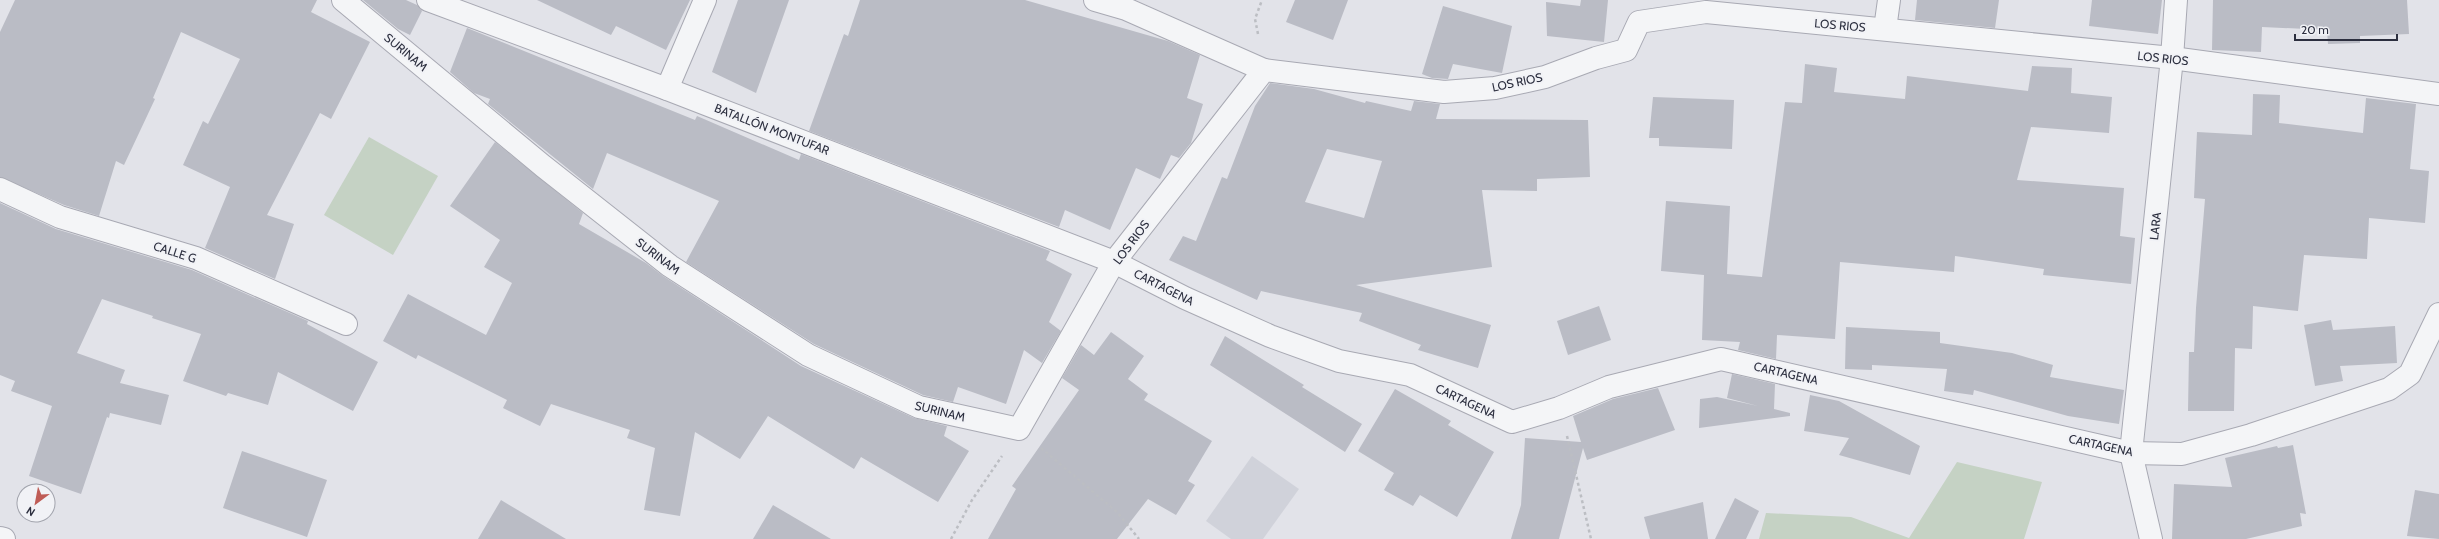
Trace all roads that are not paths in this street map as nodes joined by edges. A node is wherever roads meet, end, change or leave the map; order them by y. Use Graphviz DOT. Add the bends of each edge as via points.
graph roads {
  1 [pos="343,0"];
  2 [pos="428,0"];
  3 [pos="705,0"];
  4 [pos="1095,0"];
  5 [pos="1889,0"];
  6 [pos="2176,0"];
  7 [pos="1885,29"];
  8 [pos="2172,58"];
  9 [pos="1264,70"];
  10 [pos="667,89"];
  11 [pos="2439,94"];
  12 [pos="0,189"];
  13 [pos="1114,262"];
  14 [pos="2439,314"];
  15 [pos="346,324"];
  16 [pos="1019,429"];
  17 [pos="2131,453"];
  18 [pos="0,538"];
  19 [pos="4,539"];
  20 [pos="2151,539"];
  1 -- 16 [label="street, SURINAM" via="543,166 670,266 808,356 919,407"];
  2 -- 10 [label="street, BATALLÓN MONTUFAR"];
  3 -- 10 [label="street"];
  4 -- 9 [label="street, LOS RIOS" via="1126,9"];
  5 -- 7 [label="street"];
  6 -- 8 [label="street, LARA"];
  7 -- 8 [label="street, LOS RIOS"];
  7 -- 9 [label="street, LOS RIOS" via="1706,12 1639,22 1626,50 1545,77 1495,88 1444,92"];
  8 -- 11 [label="street, LOS RIOS"];
  8 -- 17 [label="street, LARA"];
  9 -- 13 [label="street, LOS RIOS"];
  10 -- 13 [label="street, BATALLÓN MONTUFAR"];
  12 -- 15 [label="street, CALLE G" via="60,217 196,258"];
  13 -- 16 [label="street, LOS RIOS"];
  13 -- 17 [label="street, CARTAGENA" via="1185,298 1270,336 1339,360 1410,375 1512,422 1559,408 1609,387 1721,359"];
  14 -- 17 [label="street, CARTAGENA" via="2410,374 2390,389 2250,435 2182,454"];
  17 -- 20 [label="street, LARA"];
  18 -- 19 [label="street"];
}
